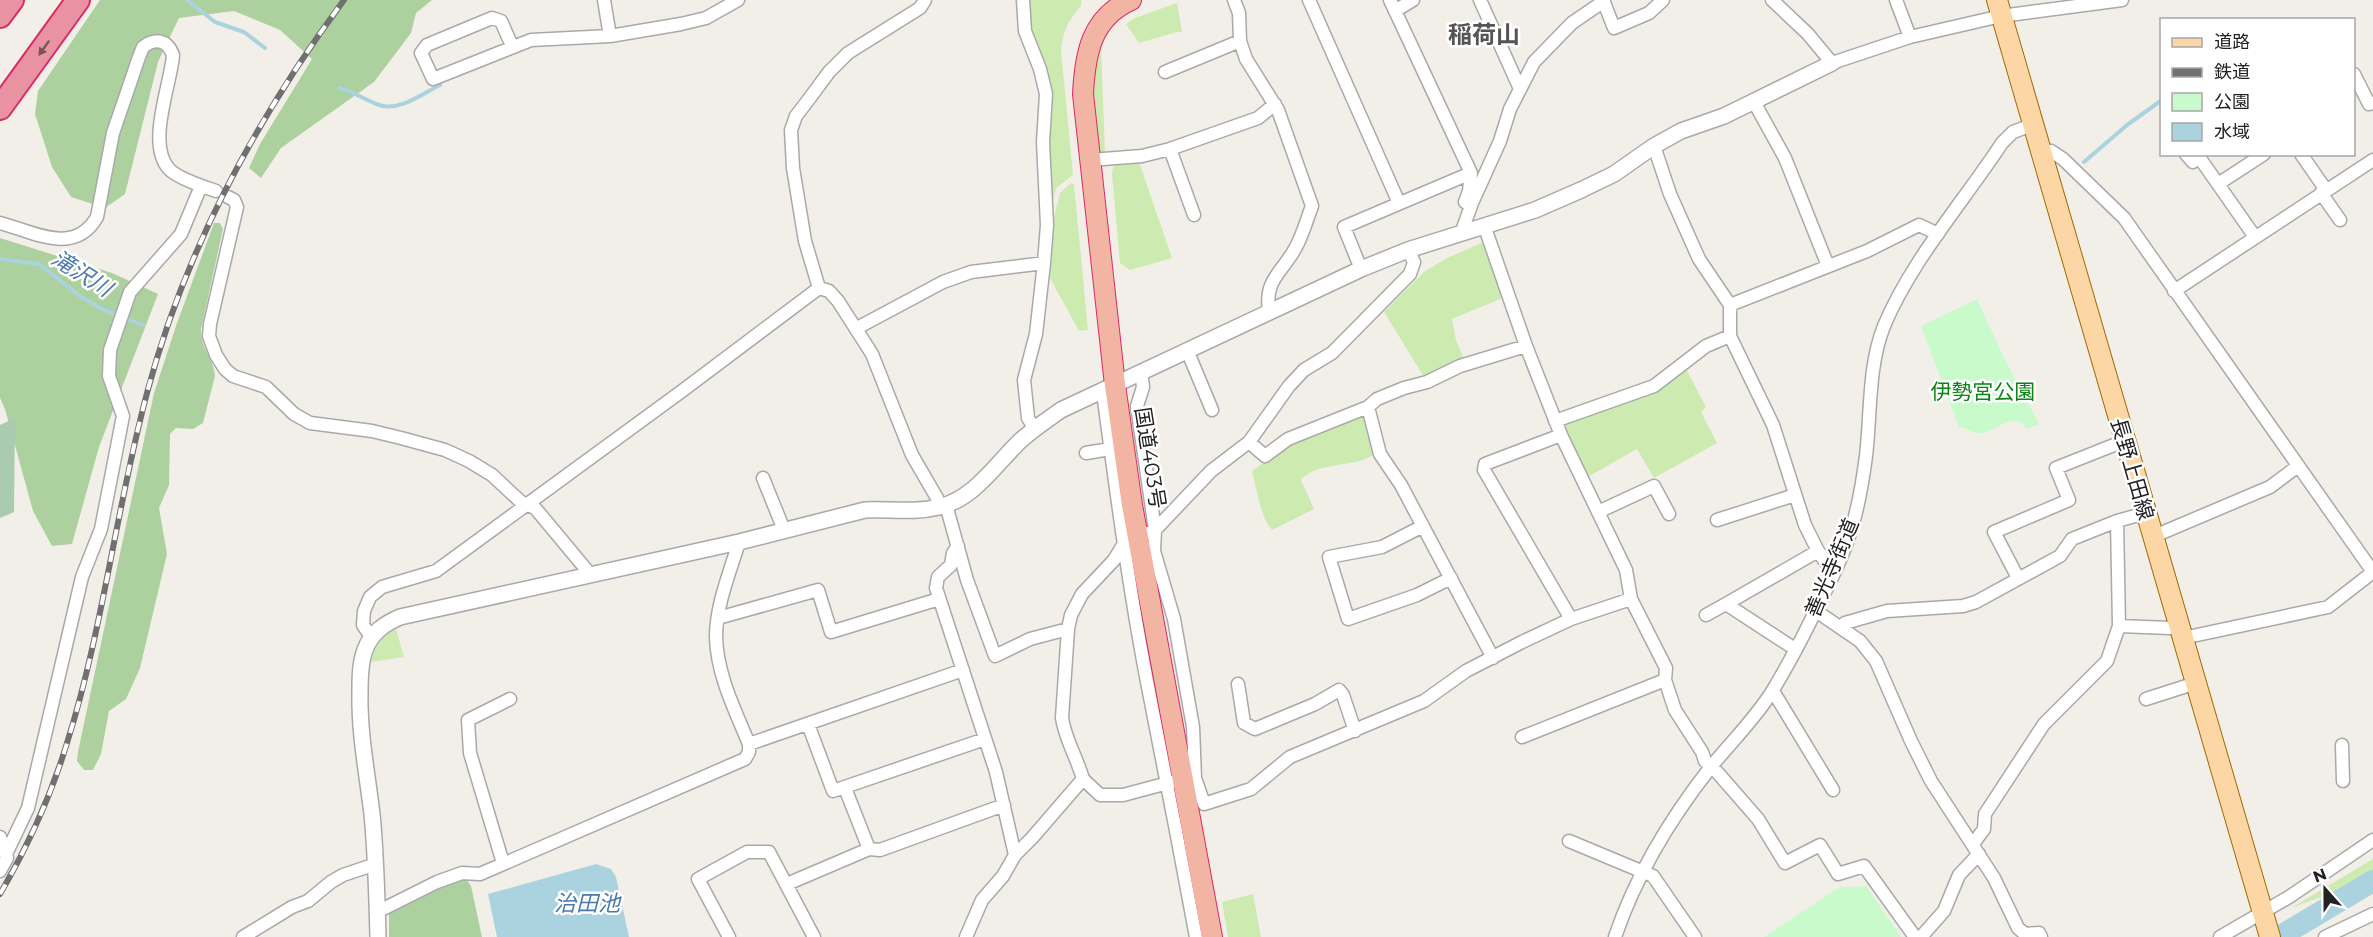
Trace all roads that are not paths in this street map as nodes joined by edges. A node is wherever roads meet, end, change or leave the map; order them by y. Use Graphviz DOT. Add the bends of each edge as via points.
graph roads {
  1 [pos="12,0"];
  2 [pos="78,0"];
  3 [pos="604,0"];
  4 [pos="925,0"];
  5 [pos="1023,0"];
  6 [pos="1131,0"];
  7 [pos="1309,0"];
  8 [pos="1413,0"];
  9 [pos="1480,0"];
  10 [pos="1604,0"];
  11 [pos="1663,0"];
  12 [pos="1772,0"];
  13 [pos="1896,0"];
  14 [pos="2122,0"];
  15 [pos="734,1"];
  16 [pos="1238,2"];
  17 [pos="1393,5"];
  18 [pos="1999,8"];
  19 [pos="0,16"];
  20 [pos="610,36"];
  21 [pos="1910,37"];
  22 [pos="1240,41"];
  23 [pos="512,46"];
  24 [pos="1832,63"];
  25 [pos="1165,72"];
  26 [pos="2355,76"];
  27 [pos="1520,89"];
  28 [pos="1754,102"];
  29 [pos="2373,103"];
  30 [pos="1275,104"];
  31 [pos="0,108"];
  32 [pos="2032,125"];
  33 [pos="1654,146"];
  34 [pos="1170,148"];
  35 [pos="2039,150"];
  36 [pos="2188,156"];
  37 [pos="2261,156"];
  38 [pos="2302,156"];
  39 [pos="2373,159"];
  40 [pos="1090,160"];
  41 [pos="1471,173"];
  42 [pos="2218,184"];
  43 [pos="201,186"];
  44 [pos="216,192"];
  45 [pos="2324,192"];
  46 [pos="228,196"];
  47 [pos="1399,203"];
  48 [pos="1194,215"];
  49 [pos="2340,220"];
  50 [pos="0,223"];
  51 [pos="1484,225"];
  52 [pos="1458,233"];
  53 [pos="1938,234"];
  54 [pos="2255,237"];
  55 [pos="1408,250"];
  56 [pos="1044,263"];
  57 [pos="1828,266"];
  58 [pos="1361,269"];
  59 [pos="819,288"];
  60 [pos="2174,291"];
  61 [pos="1730,305"];
  62 [pos="1269,311"];
  63 [pos="857,328"];
  64 [pos="1730,336"];
  65 [pos="1526,346"];
  66 [pos="1188,350"];
  67 [pos="1141,372"];
  68 [pos="1110,392"];
  69 [pos="1368,407"];
  70 [pos="1212,410"];
  71 [pos="1555,421"];
  72 [pos="1034,428"];
  73 [pos="1561,435"];
  74 [pos="2124,441"];
  75 [pos="1249,442"];
  76 [pos="1110,449"];
  77 [pos="1086,453"];
  78 [pos="2298,466"];
  79 [pos="763,478"];
  80 [pos="1795,495"];
  81 [pos="527,504"];
  82 [pos="943,506"];
  83 [pos="1598,512"];
  84 [pos="2146,513"];
  85 [pos="1669,514"];
  86 [pos="1717,520"];
  87 [pos="2117,521"];
  88 [pos="1423,526"];
  89 [pos="784,531"];
  90 [pos="1139,536"];
  91 [pos="2152,537"];
  92 [pos="739,542"];
  93 [pos="958,546"];
  94 [pos="1818,551"];
  95 [pos="2373,572"];
  96 [pos="1833,573"];
  97 [pos="590,574"];
  98 [pos="1451,578"];
  99 [pos="2018,578"];
  100 [pos="939,599"];
  101 [pos="1631,599"];
  102 [pos="1726,604"];
  103 [pos="1816,611"];
  104 [pos="1706,615"];
  105 [pos="718,618"];
  106 [pos="1571,619"];
  107 [pos="2119,626"];
  108 [pos="1841,627"];
  109 [pos="1068,629"];
  110 [pos="2181,632"];
  111 [pos="371,637"];
  112 [pos="1795,649"];
  113 [pos="1493,658"];
  114 [pos="963,670"];
  115 [pos="1665,680"];
  116 [pos="2196,683"];
  117 [pos="1238,684"];
  118 [pos="1773,691"];
  119 [pos="510,699"];
  120 [pos="2146,699"];
  121 [pos="808,724"];
  122 [pos="1355,731"];
  123 [pos="1522,737"];
  124 [pos="985,739"];
  125 [pos="749,744"];
  126 [pos="2342,745"];
  127 [pos="1711,766"];
  128 [pos="1083,779"];
  129 [pos="1182,780"];
  130 [pos="2343,781"];
  131 [pos="845,788"];
  132 [pos="1833,790"];
  133 [pos="1004,805"];
  134 [pos="0,837"];
  135 [pos="2373,840"];
  136 [pos="1569,841"];
  137 [pos="869,849"];
  138 [pos="1976,849"];
  139 [pos="6,852"];
  140 [pos="1015,855"];
  141 [pos="503,863"];
  142 [pos="376,864"];
  143 [pos="0,872"];
  144 [pos="1643,872"];
  145 [pos="787,884"];
  146 [pos="377,912"];
  147 [pos="2263,913"];
  148 [pos="2373,914"];
  149 [pos="1206,936"];
  150 [pos="243,937"];
  151 [pos="378,937"];
  152 [pos="729,937"];
  153 [pos="814,937"];
  154 [pos="966,937"];
  155 [pos="1615,937"];
  156 [pos="1695,937"];
  157 [pos="1915,937"];
  158 [pos="1920,937"];
  159 [pos="2041,937"];
  160 [pos="2220,937"];
  161 [pos="2270,937"];
  162 [pos="2325,937"];
  1 -- 19 [label="highway"];
  2 -- 31 [label="highway, one-way"];
  3 -- 20 [label="street"];
  4 -- 59 [label="street" via="920,8 848,53 796,116 791,130 793,168 805,242"];
  5 -- 56 [label="street" via="1025,31 1046,94"];
  6 -- 40 [label="highway, 国道403号" via="1104,20 1091,40 1085,62 1083,94"];
  7 -- 47 [label="street"];
  8 -- 17 [label="street"];
  9 -- 27 [label="street"];
  10 -- 11 [label="street" via="1614,28 1649,13"];
  10 -- 27 [label="street" via="1572,23 1533,62"];
  12 -- 24 [label="street"];
  13 -- 21 [label="street"];
  14 -- 18 [label="street"];
  15 -- 20 [label="street" via="706,18"];
  16 -- 22 [label="street"];
  17 -- 41 [label="street"];
  18 -- 21 [label="street"];
  18 -- 32 [label="main road, 長野上田線"];
  20 -- 23 [label="street" via="531,40"];
  21 -- 24 [label="street"];
  22 -- 25 [label="street"];
  22 -- 30 [label="street" via="1246,59"];
  23 -- 23 [label="street" via="433,79 421,53 427,45 492,18 501,21"];
  24 -- 28 [label="street"];
  26 -- 29 [label="street" via="2369,104"];
  27 -- 52 [label="street"];
  28 -- 33 [label="street"];
  28 -- 57 [label="street" via="1785,158"];
  30 -- 34 [label="street" via="1258,118"];
  30 -- 62 [label="street" via="1312,206 1296,247 1272,280 1267,298"];
  32 -- 35 [label="main road, 長野上田線"];
  32 -- 53 [label="street, 善光寺街道" via="2005,139"];
  33 -- 51 [label="street" via="1614,174 1581,190 1535,210"];
  33 -- 61 [label="street" via="1699,259"];
  34 -- 40 [label="street" via="1142,156"];
  34 -- 48 [label="street"];
  35 -- 60 [label="street" via="2051,151 2063,159 2124,218"];
  35 -- 74 [label="main road, 長野上田線"];
  36 -- 42 [label="street" via="2193,162 2199,157"];
  37 -- 42 [label="street"];
  38 -- 45 [label="street"];
  39 -- 45 [label="street"];
  40 -- 68 [label="highway, 国道403号"];
  41 -- 47 [label="street"];
  41 -- 52 [label="street"];
  42 -- 54 [label="street"];
  43 -- 44 [label="street"];
  43 -- 50 [label="street" via="170,169 162,155 160,124 173,55 170,47 156,40 143,47 113,133 94,222 78,234 60,239 33,235"];
  43 -- 139 [label="street" via="181,234 130,292 118,323 108,363 123,416 101,529 82,577 27,808"];
  45 -- 49 [label="street"];
  45 -- 54 [label="street"];
  46 -- 81 [label="street" via="237,207 209,336 225,369 233,376 266,387 294,414 310,423 372,431 446,450 492,475"];
  47 -- 58 [label="street" via="1344,227"];
  51 -- 52 [label="street"];
  51 -- 65 [label="street"];
  52 -- 55 [label="street"];
  53 -- 57 [label="street" via="1918,225"];
  53 -- 96 [label="street, 善光寺街道" via="1884,326 1874,364 1860,492 1852,528"];
  54 -- 60 [label="street"];
  55 -- 58 [label="street"];
  55 -- 75 [label="street" via="1413,262 1410,274 1332,353 1304,370"];
  56 -- 63 [label="street" via="971,272 943,282"];
  56 -- 72 [label="street" via="1036,334 1024,380 1028,418"];
  57 -- 61 [label="street"];
  58 -- 62 [label="street"];
  59 -- 63 [label="street" via="829,291"];
  59 -- 81 [label="street"];
  60 -- 78 [label="street"];
  61 -- 64 [label="street"];
  62 -- 66 [label="street"];
  63 -- 82 [label="street" via="883,378 912,455"];
  64 -- 71 [label="street" via="1706,346 1654,386"];
  64 -- 80 [label="street" via="1773,425"];
  65 -- 69 [label="street" via="1460,366 1377,399"];
  65 -- 71 [label="street"];
  66 -- 67 [label="street"];
  66 -- 70 [label="street"];
  67 -- 68 [label="street"];
  67 -- 90 [label="street" via="1143,387 1137,406"];
  68 -- 72 [label="street" via="1062,410"];
  68 -- 76 [label="street"];
  68 -- 90 [label="highway, 国道403号"];
  69 -- 75 [label="street" via="1288,439 1265,456"];
  69 -- 88 [label="street" via="1380,454"];
  71 -- 73 [label="street"];
  72 -- 82 [label="street" via="978,485"];
  73 -- 83 [label="street"];
  73 -- 106 [label="street" via="1485,464 1484,470"];
  74 -- 84 [label="main road, 長野上田線"];
  74 -- 99 [label="street" via="2056,468 2069,500 1994,532"];
  75 -- 90 [label="street"];
  76 -- 77 [label="street"];
  76 -- 90 [label="street"];
  78 -- 91 [label="street" via="2270,487"];
  78 -- 95 [label="street"];
  79 -- 89 [label="street"];
  80 -- 86 [label="street"];
  80 -- 94 [label="street"];
  81 -- 97 [label="street" via="535,508"];
  81 -- 111 [label="street" via="436,572 382,587 370,597 363,625"];
  82 -- 89 [label="street" via="865,510"];
  82 -- 93 [label="street"];
  83 -- 85 [label="street" via="1654,486"];
  83 -- 101 [label="street" via="1626,570"];
  84 -- 87 [label="street"];
  84 -- 91 [label="main road, 長野上田線"];
  87 -- 99 [label="street" via="2072,539 2060,556"];
  87 -- 107 [label="street"];
  88 -- 98 [label="street"];
  88 -- 98 [label="street" via="1382,547 1329,558 1348,619 1417,595"];
  89 -- 92 [label="street"];
  90 -- 109 [label="street" via="1082,594"];
  90 -- 129 [label="highway, 国道403号"];
  91 -- 110 [label="main road, 長野上田線"];
  92 -- 97 [label="street"];
  92 -- 105 [label="street"];
  93 -- 100 [label="street" via="951,565 935,583"];
  93 -- 109 [label="street" via="994,656 1030,639"];
  94 -- 96 [label="street"];
  94 -- 102 [label="street"];
  95 -- 110 [label="street" via="2328,607"];
  96 -- 103 [label="street, 善光寺街道"];
  97 -- 111 [label="street" via="400,617 385,623"];
  98 -- 113 [label="street"];
  99 -- 108 [label="street" via="1963,606 1887,612"];
  100 -- 105 [label="street" via="831,632 818,590"];
  100 -- 114 [label="street"];
  101 -- 106 [label="street"];
  101 -- 115 [label="street" via="1666,668"];
  102 -- 104 [label="street"];
  102 -- 112 [label="street"];
  103 -- 108 [label="street"];
  103 -- 112 [label="street, 善光寺街道"];
  105 -- 125 [label="street" via="721,671"];
  106 -- 113 [label="street"];
  107 -- 110 [label="street"];
  107 -- 138 [label="street" via="2107,660 2044,724 1985,814"];
  108 -- 138 [label="street" via="1860,641 1875,661 1931,781"];
  109 -- 128 [label="street" via="1062,718"];
  110 -- 116 [label="main road, 長野上田線"];
  111 -- 142 [label="street" via="360,670 360,709"];
  112 -- 118 [label="street, 善光寺街道"];
  113 -- 122 [label="street" via="1466,671 1424,701"];
  114 -- 121 [label="street"];
  114 -- 124 [label="street"];
  115 -- 123 [label="street"];
  115 -- 127 [label="street" via="1674,710"];
  116 -- 120 [label="street"];
  116 -- 147 [label="main road, 長野上田線"];
  117 -- 122 [label="street" via="1244,723 1255,729 1339,690"];
  118 -- 127 [label="street, 善光寺街道"];
  118 -- 132 [label="street"];
  119 -- 141 [label="street" via="468,720 470,753"];
  121 -- 125 [label="street"];
  121 -- 131 [label="street" via="834,791"];
  122 -- 129 [label="street" via="1290,758 1251,789 1204,804"];
  124 -- 131 [label="street"];
  124 -- 133 [label="street"];
  125 -- 141 [label="street" via="745,759"];
  126 -- 130 [label="street"];
  127 -- 144 [label="street, 善光寺街道" via="1683,803"];
  127 -- 157 [label="street" via="1758,819 1785,863 1820,845 1838,874 1864,866"];
  128 -- 129 [label="street" via="1100,795 1123,795"];
  128 -- 140 [label="street"];
  129 -- 149 [label="highway, 国道403号"];
  131 -- 137 [label="street"];
  133 -- 137 [label="street" via="880,850"];
  133 -- 140 [label="street"];
  134 -- 139 [label="street"];
  135 -- 147 [label="street"];
  136 -- 144 [label="street"];
  137 -- 145 [label="street"];
  138 -- 158 [label="street" via="1959,875 1944,911"];
  138 -- 159 [label="street" via="2018,928 2025,934 2039,933"];
  139 -- 143 [label="street"];
  140 -- 154 [label="street" via="982,900"];
  141 -- 146 [label="street" via="480,874 462,873 437,882"];
  142 -- 146 [label="street"];
  142 -- 150 [label="street" via="330,882 308,901"];
  144 -- 155 [label="street, 善光寺街道"];
  144 -- 156 [label="street" via="1653,876"];
  145 -- 152 [label="street" via="769,852 747,852 698,879"];
  145 -- 153 [label="street"];
  146 -- 151 [label="street"];
  147 -- 160 [label="street"];
  147 -- 161 [label="main road, 長野上田線"];
  148 -- 162 [label="street"];
}
